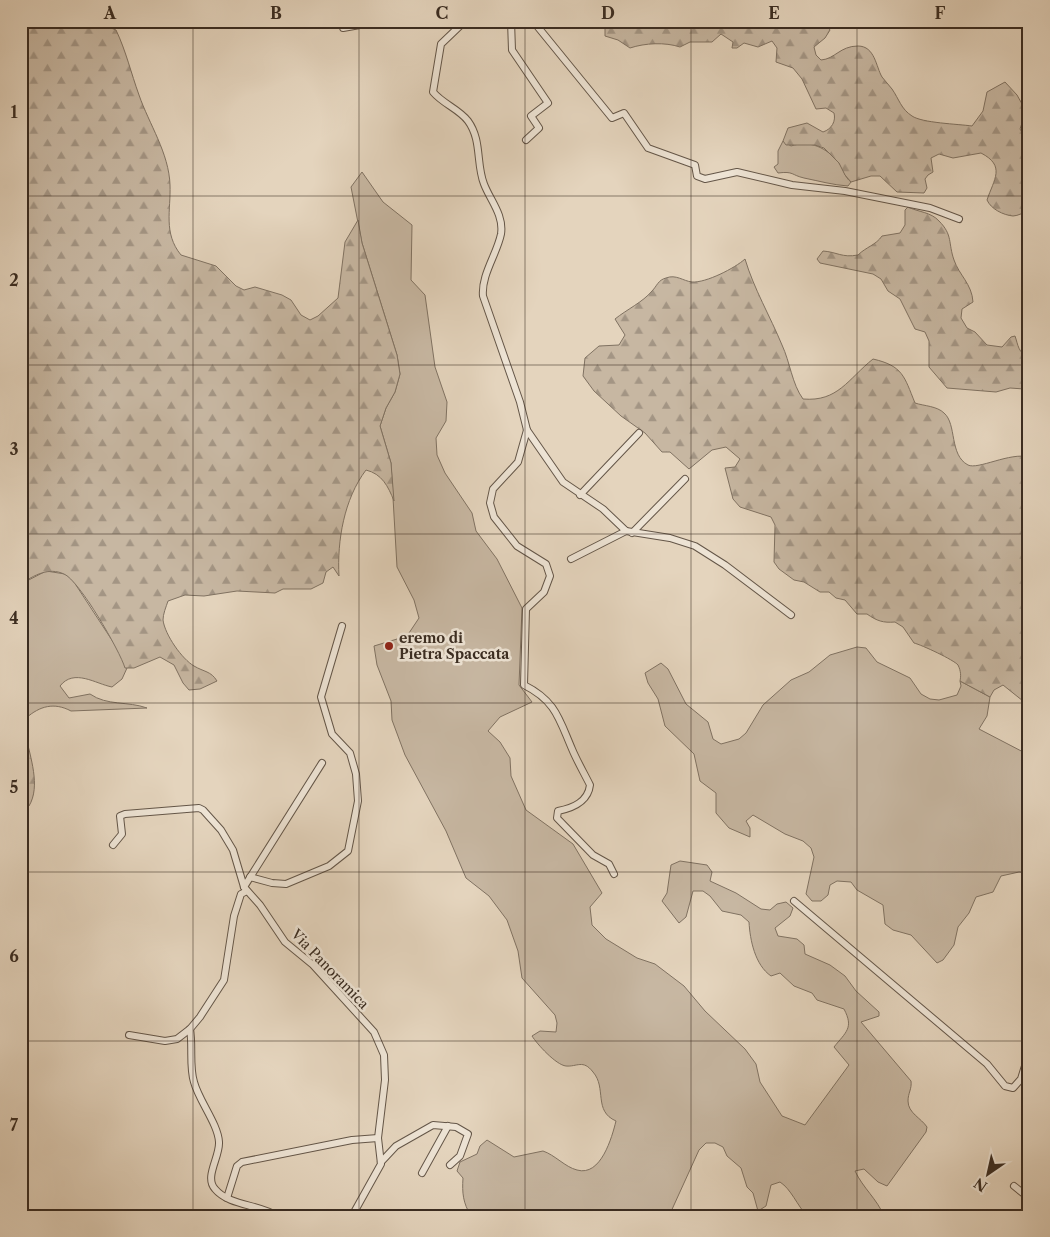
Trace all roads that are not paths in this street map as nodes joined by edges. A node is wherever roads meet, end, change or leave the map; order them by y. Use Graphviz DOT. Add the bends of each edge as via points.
graph roads {
  1 [pos="341,21"];
  2 [pos="382,21"];
  3 [pos="465,21"];
  4 [pos="511,21"];
  5 [pos="532,21"];
  6 [pos="526,140"];
  7 [pos="959,219"];
  8 [pos="527,430"];
  9 [pos="639,433"];
  10 [pos="685,479"];
  11 [pos="580,495"];
  12 [pos="629,532"];
  13 [pos="571,559"];
  14 [pos="791,615"];
  15 [pos="342,626"];
  16 [pos="322,763"];
  17 [pos="113,845"];
  18 [pos="614,874"];
  19 [pos="250,877"];
  20 [pos="245,889"];
  21 [pos="794,902"];
  22 [pos="190,1029"];
  23 [pos="129,1035"];
  24 [pos="1029,1053"];
  25 [pos="448,1126"];
  26 [pos="378,1138"];
  27 [pos="381,1162"];
  28 [pos="450,1166"];
  29 [pos="422,1173"];
  30 [pos="1014,1186"];
  31 [pos="227,1198"];
  32 [pos="1029,1198"];
  33 [pos="277,1216"];
  34 [pos="352,1216"];
  1 -- 2 [label="street" via="343,28"];
  3 -- 8 [label="street" via="441,44 433,92 468,120 473,129 483,182 502,223 483,285 483,296"];
  4 -- 6 [label="street" via="512,50 548,103 531,116 539,128"];
  5 -- 7 [label="street" via="612,118 624,113 648,148 695,165 697,176 705,179 737,172 792,185 846,191 930,208"];
  8 -- 11 [label="street" via="554,472"];
  8 -- 18 [label="street" via="518,462 493,489 490,503 494,517 516,546 546,564 550,576 544,592 526,609 524,685 540,693 560,718 590,785 577,806 558,811 557,818 593,855 609,864"];
  9 -- 11 [label="street"];
  10 -- 12 [label="street"];
  11 -- 12 [label="street" via="603,508"];
  12 -- 13 [label="street"];
  12 -- 14 [label="street" via="670,538 695,546"];
  15 -- 19 [label="street" via="321,697 332,734 350,753 356,774 358,801 348,851 329,866 286,884"];
  16 -- 19 [label="street"];
  17 -- 20 [label="street" via="122,834 120,816 124,814 199,808 213,820 229,843"];
  19 -- 20 [label="street"];
  20 -- 22 [label="street" via="234,916 224,980"];
  20 -- 26 [label="street, Via Panoramica" via="285,942 313,965 374,1032 384,1055 385,1080"];
  21 -- 24 [label="street" via="987,1064 1005,1086 1013,1088 1021,1079"];
  22 -- 23 [label="street" via="171,1041"];
  22 -- 31 [label="street" via="194,1083 219,1139 211,1181 216,1190"];
  25 -- 27 [label="street" via="431,1126 396,1146"];
  25 -- 28 [label="street" via="460,1128 468,1134 460,1156"];
  25 -- 29 [label="street"];
  26 -- 27 [label="street, Via Panoramica"];
  26 -- 31 [label="street" via="352,1140 242,1162 237,1166"];
  27 -- 34 [label="street"];
  30 -- 32 [label="street"];
  31 -- 33 [label="street" via="263,1208"];
}
